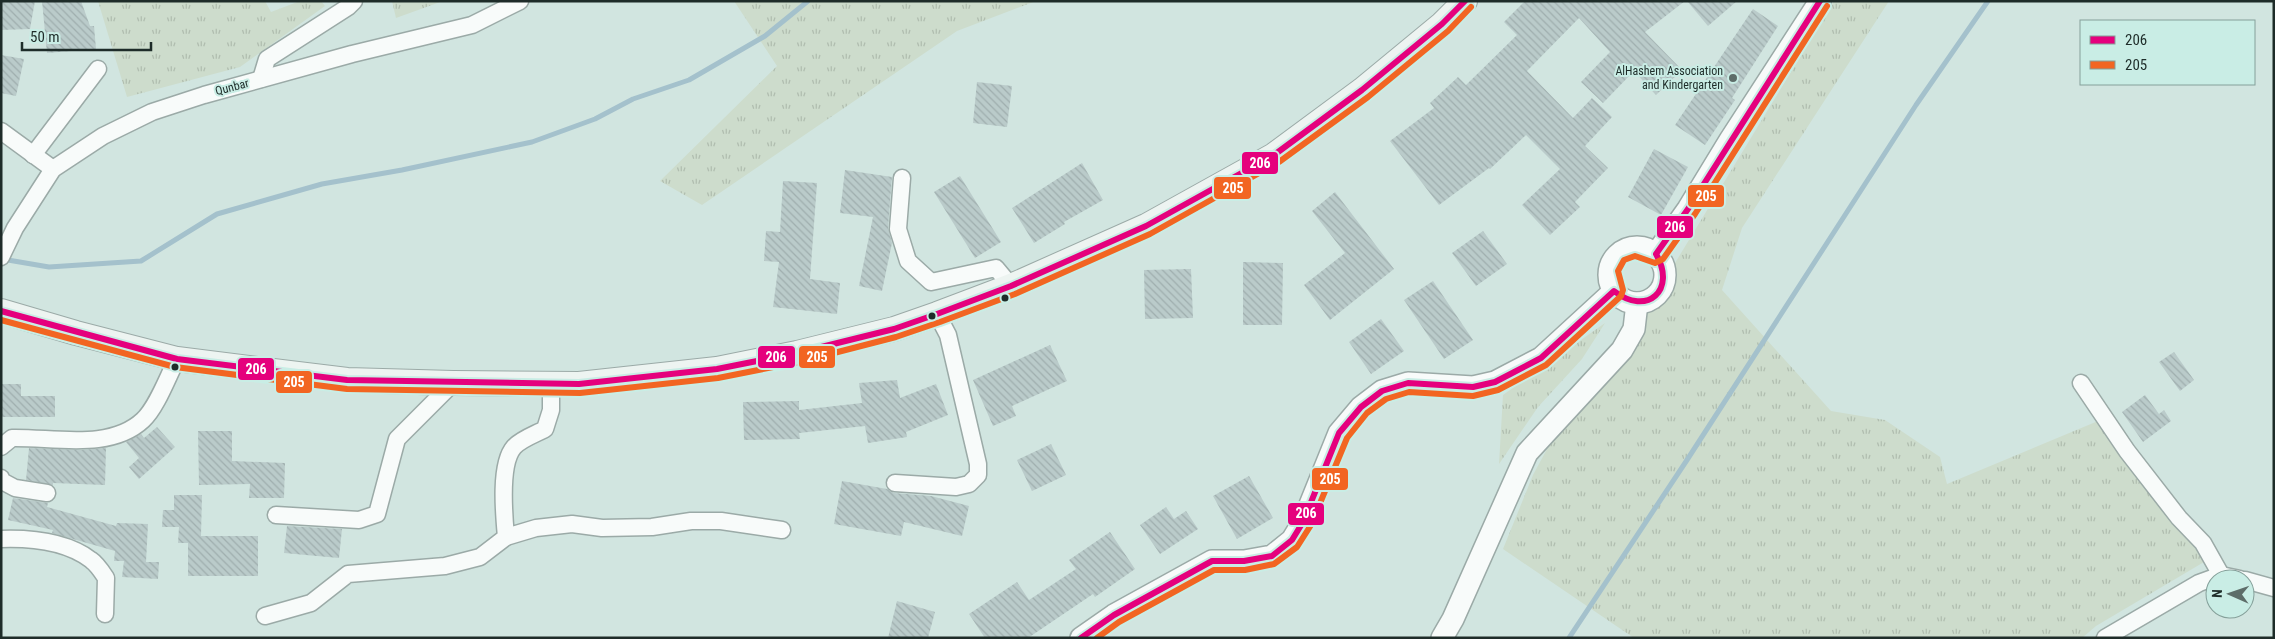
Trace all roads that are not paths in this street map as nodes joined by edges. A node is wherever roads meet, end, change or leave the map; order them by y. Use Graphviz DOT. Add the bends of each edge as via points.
graph roads {
  1 [pos="354,1"];
  2 [pos="520,1"];
  3 [pos="1465,1"];
  4 [pos="1820,1"];
  5 [pos="98,69"];
  6 [pos="261,79"];
  7 [pos="1,131"];
  8 [pos="33,155"];
  9 [pos="53,169"];
  10 [pos="902,178"];
  11 [pos="1656,254"];
  12 [pos="1,257"];
  13 [pos="1011,286"];
  14 [pos="1614,291"];
  15 [pos="1637,303"];
  16 [pos="1,311"];
  17 [pos="937,314"];
  18 [pos="177,359"];
  19 [pos="453,383"];
  20 [pos="2081,383"];
  21 [pos="551,384"];
  22 [pos="1,447"];
  23 [pos="1,478"];
  24 [pos="895,482"];
  25 [pos="47,493"];
  26 [pos="276,515"];
  27 [pos="782,530"];
  28 [pos="506,537"];
  29 [pos="1,538"];
  30 [pos="2217,569"];
  31 [pos="2205,581"];
  32 [pos="2255,583"];
  33 [pos="2274,588"];
  34 [pos="105,614"];
  35 [pos="265,616"];
  36 [pos="1082,638"];
  37 [pos="1442,638"];
  38 [pos="2104,638"];
  1 -- 6 [label="street" via="267,59"];
  2 -- 6 [label="street, Qunbar" via="472,25"];
  3 -- 13 [label="main road" via="1362,90 1274,155 1146,226"];
  4 -- 11 [label="street" via="1688,210"];
  5 -- 8 [label="street"];
  6 -- 9 [label="street, Qunbar" via="152,112 102,136"];
  7 -- 8 [label="street"];
  8 -- 9 [label="street"];
  9 -- 12 [label="street, Qunbar"];
  10 -- 13 [label="street" via="898,229 908,261 931,282 996,268"];
  11 -- 14 [label="street" via="1645,247 1632,246 1616,255 1609,273"];
  11 -- 15 [label="street" via="1665,270 1663,285 1655,296"];
  13 -- 17 [label="main road"];
  14 -- 15 [label="street" via="1624,300"];
  14 -- 36 [label="street" via="1541,358 1495,382 1473,387 1408,383 1382,391 1360,407 1339,433 1303,522 1292,540 1272,556 1212,561 1114,615"];
  15 -- 37 [label="street" via="1634,329 1622,350 1527,453"];
  16 -- 18 [label="main road"];
  17 -- 21 [label="main road" via="894,329 717,369 579,384"];
  17 -- 24 [label="street" via="948,335 978,475 969,484 956,487"];
  18 -- 19 [label="main road" via="347,380"];
  18 -- 22 [label="street" via="144,419 126,433 104,439 12,438"];
  19 -- 21 [label="main road"];
  19 -- 26 [label="street" via="397,439 377,514 359,520"];
  20 -- 30 [label="street" via="2127,451 2202,543"];
  21 -- 28 [label="street" via="551,410 545,429 514,447 508,460 503,488"];
  23 -- 25 [label="street" via="15,488"];
  27 -- 28 [label="street" via="720,520 652,527 602,528 572,524 536,528"];
  28 -- 35 [label="street" via="480,556 445,566 348,574 311,603"];
  29 -- 34 [label="street" via="30,538 68,548 91,560 106,578"];
  31 -- 38 [label="street"];
  32 -- 33 [label="street"];
}
